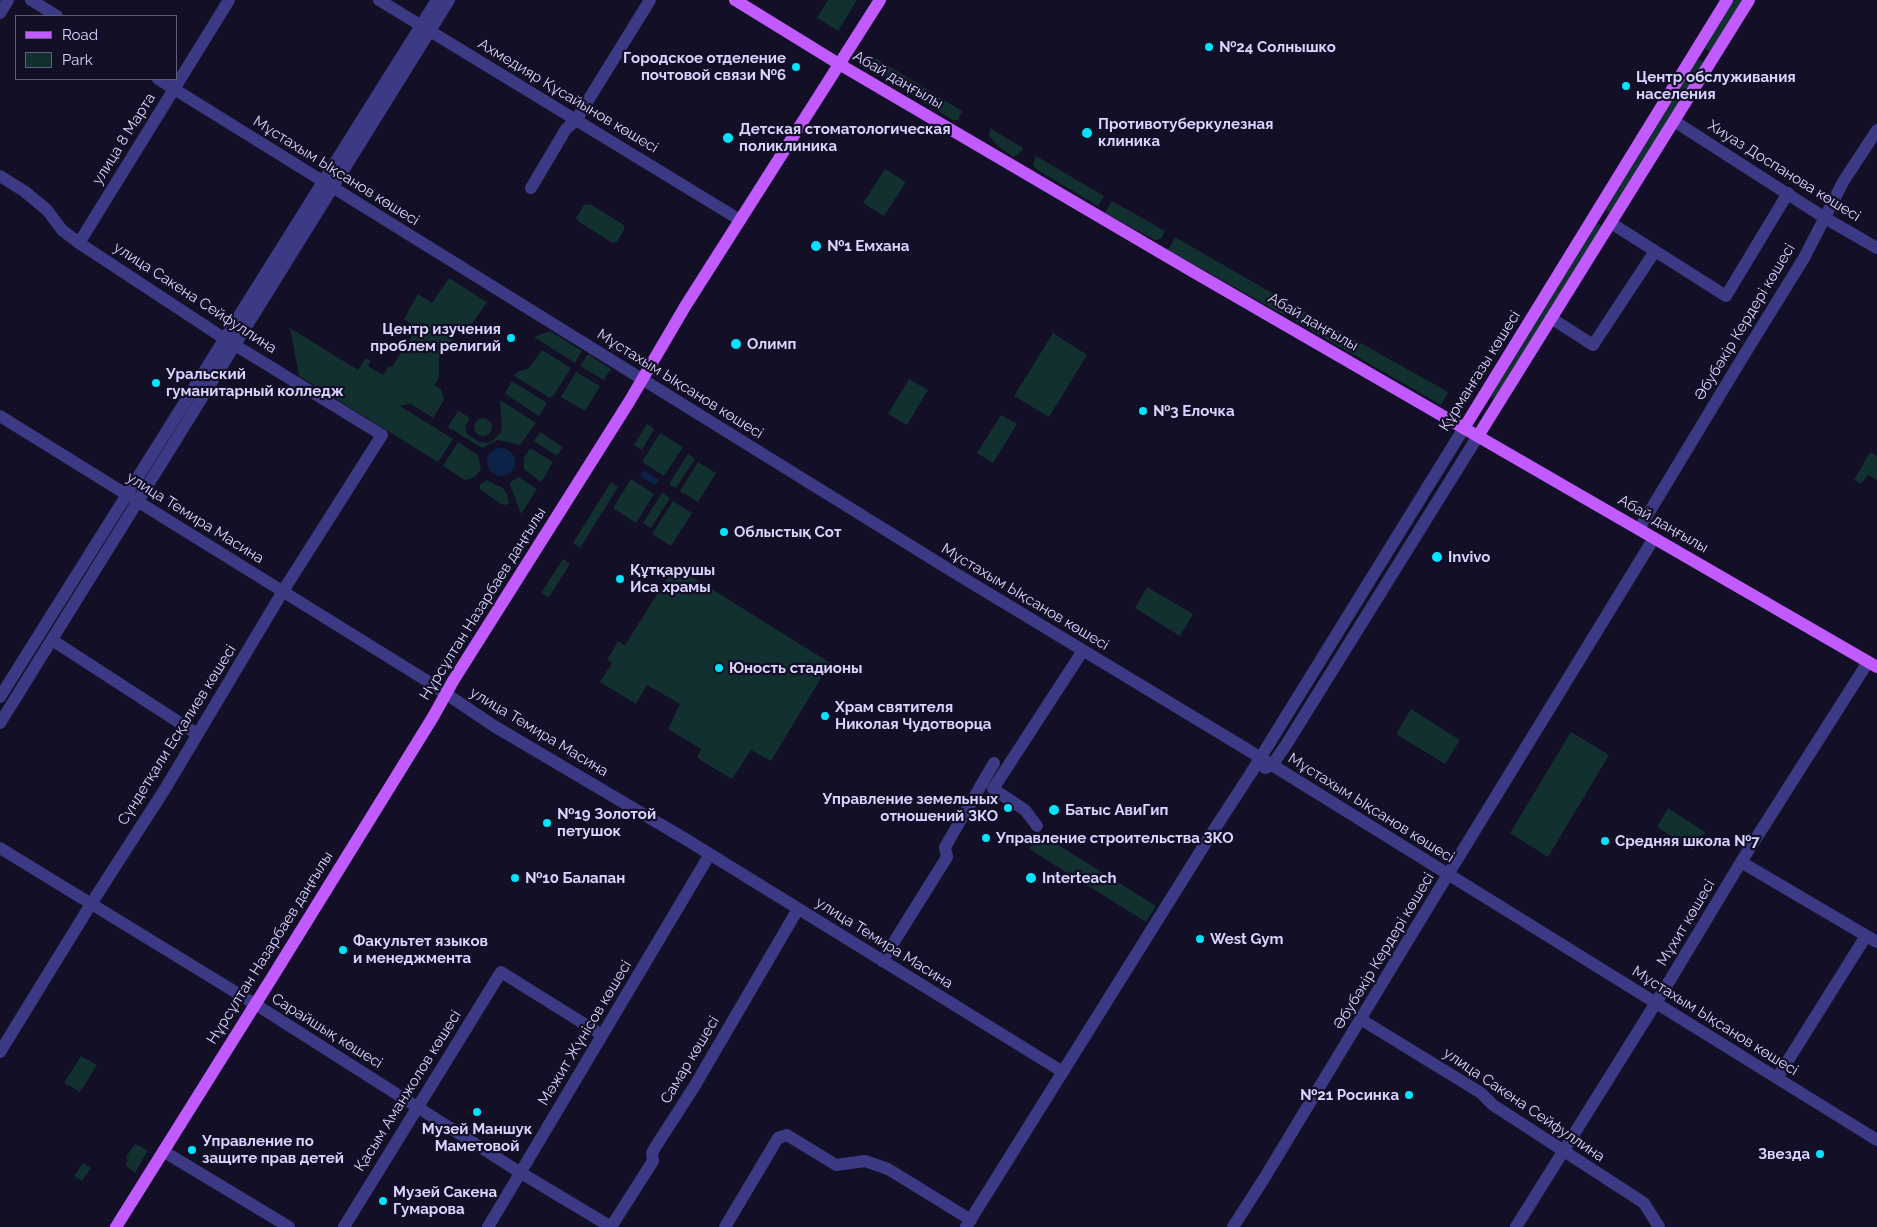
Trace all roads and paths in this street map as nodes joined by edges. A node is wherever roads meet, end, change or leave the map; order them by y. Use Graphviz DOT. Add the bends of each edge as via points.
graph roads {
  1 [pos="8,0"];
  2 [pos="31,0"];
  3 [pos="229,0"];
  4 [pos="379,0"];
  5 [pos="437,0"];
  6 [pos="449,0"];
  7 [pos="650,0"];
  8 [pos="735,0"];
  9 [pos="880,0"];
  10 [pos="1727,0"];
  11 [pos="1749,0"];
  12 [pos="0,13"];
  13 [pos="55,15"];
  14 [pos="425,28"];
  15 [pos="1696,50"];
  16 [pos="1712,60"];
  17 [pos="839,64"];
  18 [pos="160,80"];
  19 [pos="174,89"];
  20 [pos="576,120"];
  21 [pos="1674,121"];
  22 [pos="1877,130"];
  23 [pos="0,176"];
  24 [pos="328,184"];
  25 [pos="531,188"];
  26 [pos="1788,193"];
  27 [pos="1596,213"];
  28 [pos="1825,218"];
  29 [pos="740,220"];
  30 [pos="1611,223"];
  31 [pos="79,243"];
  32 [pos="1877,248"];
  33 [pos="1655,251"];
  34 [pos="1552,318"];
  35 [pos="229,341"];
  36 [pos="642,380"];
  37 [pos="0,416"];
  38 [pos="1464,428"];
  39 [pos="382,435"];
  40 [pos="1478,436"];
  41 [pos="132,499"];
  42 [pos="1639,529"];
  43 [pos="1654,538"];
  44 [pos="283,591"];
  45 [pos="52,640"];
  46 [pos="1082,652"];
  47 [pos="1873,664"];
  48 [pos="446,694"];
  49 [pos="0,696"];
  50 [pos="0,723"];
  51 [pos="197,734"];
  52 [pos="1260,758"];
  53 [pos="994,763"];
  54 [pos="1272,766"];
  55 [pos="1251,773"];
  56 [pos="1037,826"];
  57 [pos="0,848"];
  58 [pos="710,854"];
  59 [pos="1741,862"];
  60 [pos="1448,875"];
  61 [pos="91,904"];
  62 [pos="798,909"];
  63 [pos="1872,939"];
  64 [pos="882,961"];
  65 [pos="1656,1003"];
  66 [pos="255,1004"];
  67 [pos="1362,1020"];
  68 [pos="602,1035"];
  69 [pos="0,1052"];
  70 [pos="1063,1072"];
  71 [pos="1777,1078"];
  72 [pos="418,1107"];
  73 [pos="1877,1140"];
  74 [pos="1562,1151"];
  75 [pos="163,1152"];
  76 [pos="521,1173"];
  77 [pos="968,1223"];
  78 [pos="605,1226"];
  79 [pos="116,1227"];
  80 [pos="288,1227"];
  81 [pos="344,1227"];
  82 [pos="488,1227"];
  83 [pos="725,1227"];
  84 [pos="1233,1227"];
  85 [pos="1516,1227"];
  86 [pos="1658,1227"];
  1 -- 12 [label="street"];
  2 -- 13 [label="street"];
  3 -- 19 [label="street, улица 8 Марта"];
  4 -- 14 [label="street, Ахмедияр Құсайынов көшесі"];
  5 -- 14 [label="street"];
  6 -- 14 [label="street"];
  7 -- 20 [label="street"];
  8 -- 17 [label="main road, Абай даңғылы"];
  9 -- 17 [label="main road, Нұрсұлтан Назарбаев даңғылы"];
  10 -- 15 [label="main road, Құрманғазы көшесі"];
  11 -- 16 [label="main road"];
  14 -- 20 [label="street, Ахмедияр Құсайынов көшесі"];
  14 -- 24 [label="street"];
  15 -- 16 [label="main road"];
  15 -- 27 [label="main road, Құрманғазы көшесі"];
  16 -- 21 [label="main road"];
  17 -- 29 [label="main road, Нұрсұлтан Назарбаев даңғылы"];
  17 -- 38 [label="main road, Абай даңғылы"];
  18 -- 19 [label="street, Мұстахым Ықсанов көшесі"];
  19 -- 24 [label="street, Мұстахым Ықсанов көшесі"];
  19 -- 31 [label="street, улица 8 Марта"];
  20 -- 25 [label="street" via="566,129"];
  20 -- 29 [label="street, Ахмедияр Құсайынов көшесі"];
  21 -- 26 [label="street, Хиуаз Доспанова көшесі"];
  21 -- 30 [label="main road"];
  22 -- 28 [label="street, Әбубәкір Кердері көшесі" via="1843,182"];
  23 -- 31 [label="street, улица Сакена Сейфуллина" via="47,210 62,230"];
  24 -- 35 [label="street"];
  24 -- 36 [label="street, Мұстахым Ықсанов көшесі"];
  26 -- 28 [label="street, Хиуаз Доспанова көшесі"];
  26 -- 33 [label="street" via="1726,296"];
  27 -- 30 [label="main road"];
  27 -- 38 [label="main road, Құрманғазы көшесі"];
  28 -- 32 [label="street, Хиуаз Доспанова көшесі"];
  28 -- 42 [label="street, Әбубәкір Кердері көшесі" via="1804,258"];
  29 -- 36 [label="main road, Нұрсұлтан Назарбаев даңғылы"];
  30 -- 33 [label="street"];
  30 -- 34 [label="main road"];
  31 -- 35 [label="street, улица Сакена Сейфуллина"];
  33 -- 34 [label="street" via="1593,344"];
  34 -- 40 [label="main road"];
  35 -- 39 [label="street, улица Сакена Сейфуллина"];
  35 -- 41 [label="street"];
  36 -- 46 [label="street, Мұстахым Ықсанов көшесі"];
  36 -- 48 [label="main road, Нұрсұлтан Назарбаев даңғылы"];
  37 -- 41 [label="street, улица Темира Масина"];
  38 -- 40 [label="main road, Абай даңғылы"];
  38 -- 52 [label="street, Құрманғазы көшесі"];
  39 -- 44 [label="street, Сүндетқали Есқалиев көшесі"];
  40 -- 42 [label="main road, Абай даңғылы"];
  40 -- 54 [label="street"];
  41 -- 44 [label="street, улица Темира Масина"];
  41 -- 45 [label="street"];
  41 -- 49 [label="street"];
  42 -- 43 [label="main road, Абай даңғылы"];
  43 -- 47 [label="main road, Абай даңғылы"];
  43 -- 60 [label="street, Әбубәкір Кердері көшесі"];
  44 -- 48 [label="street, улица Темира Масина"];
  44 -- 51 [label="street, Сүндетқали Есқалиев көшесі"];
  45 -- 50 [label="street"];
  45 -- 51 [label="street"];
  46 -- 52 [label="street, Мұстахым Ықсанов көшесі"];
  46 -- 56 [label="street" via="993,789 1025,810"];
  47 -- 59 [label="street, Мұхит көшесі"];
  48 -- 58 [label="street, улица Темира Масина"];
  48 -- 66 [label="main road, Нұрсұлтан Назарбаев даңғылы"];
  51 -- 61 [label="street, Сүндетқали Есқалиев көшесі"];
  52 -- 54 [label="street, Мұстахым Ықсанов көшесі"];
  52 -- 55 [label="street, Құрманғазы көшесі"];
  53 -- 64 [label="street" via="945,848 947,857"];
  54 -- 55 [label="street"];
  54 -- 60 [label="street, Мұстахым Ықсанов көшесі"];
  55 -- 70 [label="street, Құрманғазы көшесі"];
  57 -- 61 [label="street, Сарайшық көшесі"];
  58 -- 62 [label="street, улица Темира Масина"];
  58 -- 68 [label="street, Мәжит Жүнісов көшесі"];
  59 -- 63 [label="street"];
  59 -- 65 [label="street, Мұхит көшесі"];
  60 -- 65 [label="street, Мұстахым Ықсанов көшесі"];
  60 -- 67 [label="street, Әбубәкір Кердері көшесі"];
  61 -- 66 [label="street, Сарайшық көшесі"];
  61 -- 69 [label="street, Сүндетқали Есқалиев көшесі"];
  62 -- 64 [label="street, улица Темира Масина"];
  62 -- 78 [label="street, Самар көшесі" via="656,1146 652,1153 653,1161"];
  63 -- 71 [label="street"];
  64 -- 70 [label="street, улица Темира Масина"];
  65 -- 71 [label="street, Мұстахым Ықсанов көшесі"];
  65 -- 74 [label="street, Мұхит көшесі"];
  66 -- 72 [label="street, Сарайшық көшесі"];
  66 -- 75 [label="main road, Нұрсұлтан Назарбаев даңғылы"];
  67 -- 74 [label="street, улица Сакена Сейфуллина" via="1482,1093 1493,1105"];
  67 -- 84 [label="street, Әбубәкір Кердері көшесі"];
  68 -- 72 [label="street, Қасым Аманжолов көшесі" via="501,972"];
  68 -- 76 [label="street, Мәжит Жүнісов көшесі"];
  70 -- 77 [label="street, Құрманғазы көшесі"];
  71 -- 73 [label="street, Мұстахым Ықсанов көшесі"];
  72 -- 76 [label="street, Сарайшық көшесі"];
  72 -- 81 [label="street, Қасым Аманжолов көшесі"];
  74 -- 85 [label="street, Мұхит көшесі"];
  74 -- 86 [label="street, улица Сакена Сейфуллина" via="1644,1203"];
  75 -- 79 [label="main road, Нұрсұлтан Назарбаев даңғылы"];
  75 -- 80 [label="street"];
  76 -- 78 [label="street, Сарайшық көшесі"];
  76 -- 82 [label="street, Мәжит Жүнісов көшесі"];
  77 -- 83 [label="street" via="888,1169 865,1161 836,1165 787,1135 778,1138"];
}
